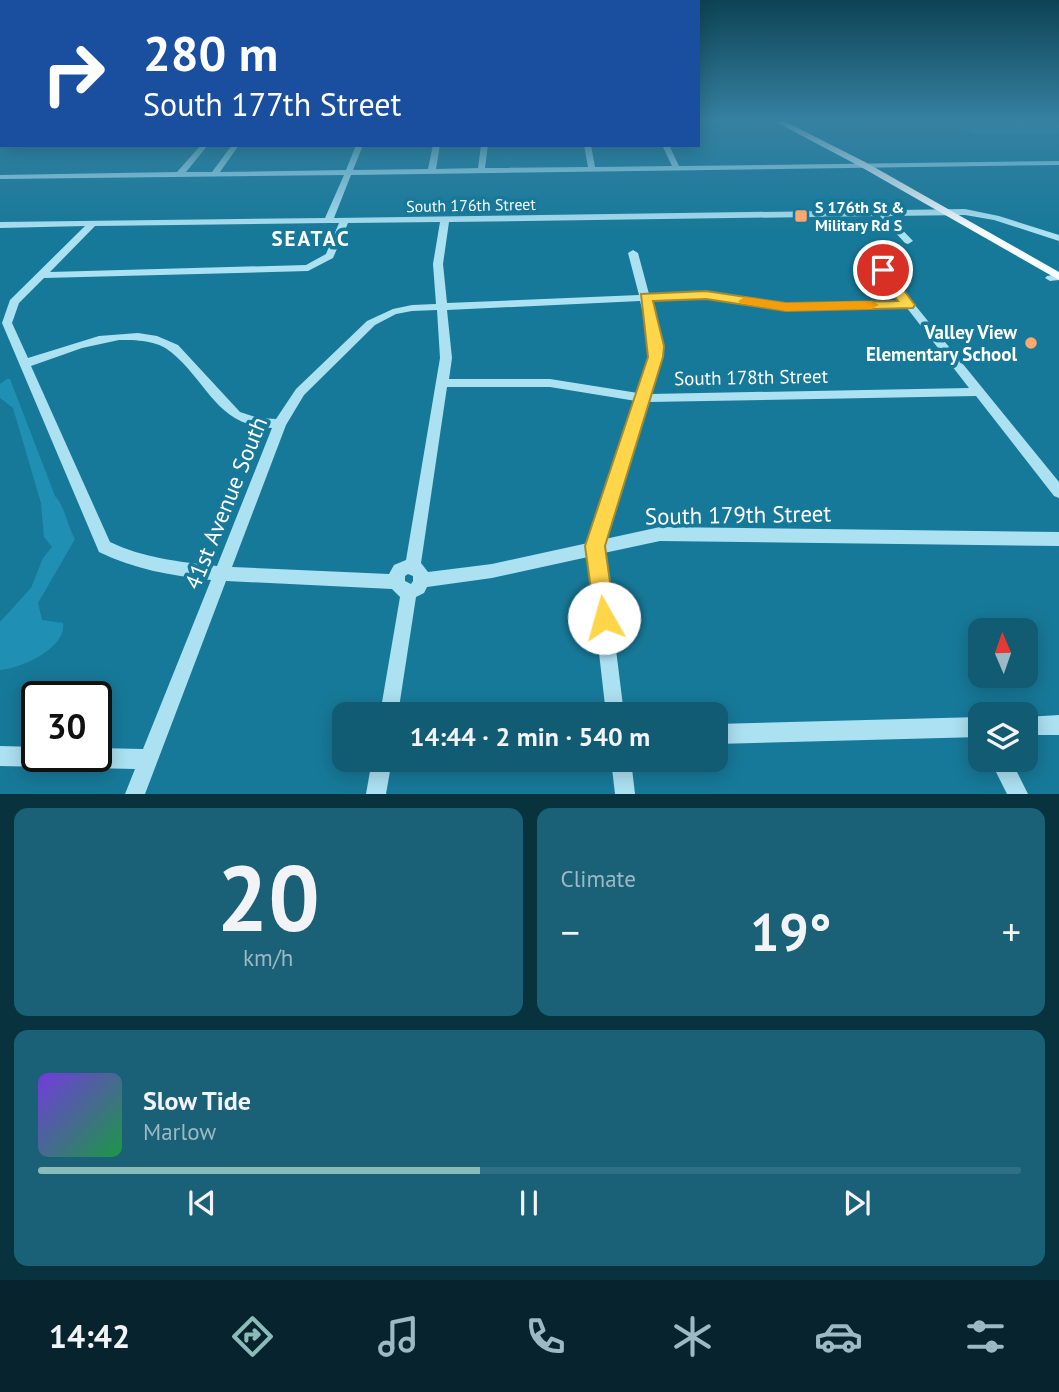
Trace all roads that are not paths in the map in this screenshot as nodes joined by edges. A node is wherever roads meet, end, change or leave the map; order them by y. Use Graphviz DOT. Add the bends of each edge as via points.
graph roads {
  1 [pos="194,158"];
  2 [pos="226,158"];
  3 [pos="355,158"];
  4 [pos="434,158"];
  5 [pos="483,158"];
  6 [pos="590,158"];
  7 [pos="672,158"];
  8 [pos="850,158"];
  9 [pos="1059,163"];
  10 [pos="864,165"];
  11 [pos="676,167"];
  12 [pos="592,168"];
  13 [pos="432,170"];
  14 [pos="481,170"];
  15 [pos="349,172"];
  16 [pos="180,174"];
  17 [pos="214,174"];
  18 [pos="0,177"];
  19 [pos="943,212"];
  20 [pos="882,213"];
  21 [pos="444,219"];
  22 [pos="328,221"];
  23 [pos="344,221"];
  24 [pos="93,223"];
  25 [pos="0,225"];
  26 [pos="1059,238"];
  27 [pos="908,241"];
  28 [pos="633,253"];
  29 [pos="881,269"];
  30 [pos="42,275"];
  31 [pos="1057,279"];
  32 [pos="646,297"];
  33 [pos="440,305"];
  34 [pos="908,305"];
  35 [pos="24,364"];
  36 [pos="442,383"];
  37 [pos="979,392"];
  38 [pos="643,398"];
  39 [pos="280,424"];
  40 [pos="1059,492"];
  41 [pos="1059,539"];
  42 [pos="595,546"];
  43 [pos="222,573"];
  44 [pos="410,580"];
  45 [pos="391,702"];
  46 [pos="614,702"];
  47 [pos="1059,725"];
  48 [pos="1038,726"];
  49 [pos="968,727"];
  50 [pos="728,734"];
  51 [pos="0,757"];
  52 [pos="149,759"];
  53 [pos="380,772"];
  54 [pos="622,772"];
  55 [pos="1006,772"];
  56 [pos="135,793"];
  57 [pos="376,793"];
  58 [pos="625,793"];
  59 [pos="1017,793"];
  1 -- 16 [label="street"];
  2 -- 17 [label="street"];
  3 -- 15 [label="street"];
  4 -- 13 [label="street"];
  5 -- 14 [label="street"];
  6 -- 12 [label="street"];
  7 -- 11 [label="street"];
  8 -- 10 [label="main road"];
  9 -- 10 [label="street"];
  10 -- 11 [label="street"];
  10 -- 19 [label="main road"];
  11 -- 12 [label="street"];
  12 -- 14 [label="street"];
  13 -- 14 [label="street"];
  13 -- 15 [label="street"];
  15 -- 17 [label="street"];
  15 -- 22 [label="street"];
  16 -- 17 [label="street"];
  16 -- 18 [label="street"];
  19 -- 20 [label="street, South 176th Street"];
  19 -- 26 [label="street" via="996,218"];
  19 -- 31 [label="main road"];
  20 -- 21 [label="street, South 176th Street"];
  20 -- 27 [label="street"];
  21 -- 23 [label="street, South 176th Street"];
  21 -- 33 [label="street" via="438,264"];
  22 -- 23 [label="street, South 176th Street"];
  22 -- 24 [label="street, South 176th Street"];
  23 -- 30 [label="street" via="330,256 299,270"];
  24 -- 25 [label="street, South 176th Street"];
  24 -- 30 [label="street"];
  28 -- 32 [label="street"];
  29 -- 34 [label="street"];
  30 -- 35 [label="street" via="9,313 8,328"];
  32 -- 33 [label="street, 41st Avenue South"];
  32 -- 34 [label="street, 41st Avenue South" via="706,295 786,307"];
  32 -- 38 [label="street" via="657,346"];
  33 -- 36 [label="street" via="446,346"];
  33 -- 39 [label="street, 41st Avenue South" via="393,312 371,323 300,391"];
  34 -- 37 [label="street"];
  35 -- 39 [label="street" via="105,339 164,342 236,415 257,423"];
  35 -- 43 [label="street, South 179th Street" via="104,547 116,556 156,565"];
  36 -- 38 [label="street, South 178th Street" via="550,383"];
  36 -- 44 [label="street"];
  37 -- 38 [label="street, South 178th Street"];
  37 -- 40 [label="street"];
  38 -- 42 [label="street"];
  39 -- 43 [label="street, 41st Avenue South"];
  41 -- 42 [label="street, South 179th Street" via="660,534"];
  42 -- 44 [label="street, South 179th Street" via="492,571"];
  42 -- 46 [label="street"];
  43 -- 44 [label="street, South 179th Street"];
  43 -- 52 [label="street, 41st Avenue South"];
  44 -- 45 [label="street"];
  47 -- 48 [label="street"];
  49 -- 50 [label="street"];
  51 -- 52 [label="street"];
  52 -- 56 [label="street, 41st Avenue South"];
  53 -- 57 [label="street"];
  54 -- 58 [label="street"];
  55 -- 59 [label="street"];
}
